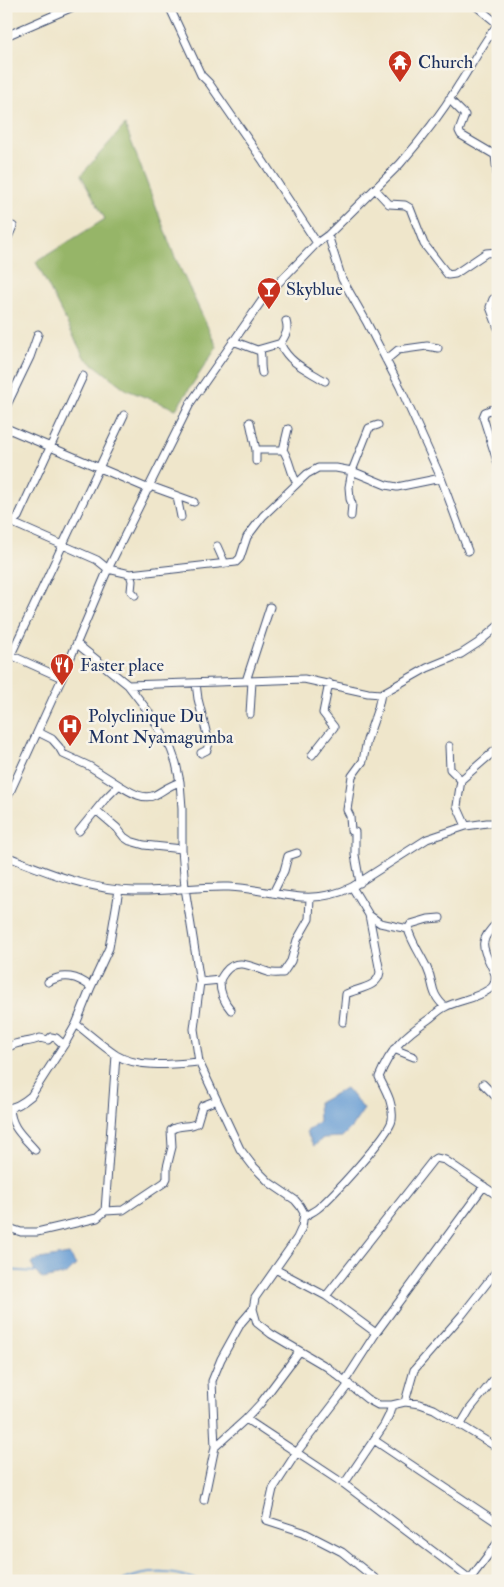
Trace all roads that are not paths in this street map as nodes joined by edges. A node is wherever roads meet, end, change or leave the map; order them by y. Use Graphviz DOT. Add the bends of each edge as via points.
graph roads {
  1 [pos="75,6"];
  2 [pos="169,6"];
  3 [pos="476,6"];
  4 [pos="498,24"];
  5 [pos="6,36"];
  6 [pos="449,99"];
  7 [pos="496,154"];
  8 [pos="498,182"];
  9 [pos="375,189"];
  10 [pos="13,226"];
  11 [pos="328,235"];
  12 [pos="6,242"];
  13 [pos="317,244"];
  14 [pos="498,252"];
  15 [pos="498,296"];
  16 [pos="286,321"];
  17 [pos="498,328"];
  18 [pos="38,334"];
  19 [pos="233,341"];
  20 [pos="280,344"];
  21 [pos="438,348"];
  22 [pos="260,350"];
  23 [pos="386,360"];
  24 [pos="262,373"];
  25 [pos="83,376"];
  26 [pos="325,381"];
  27 [pos="6,407"];
  28 [pos="498,407"];
  29 [pos="124,415"];
  30 [pos="250,422"];
  31 [pos="378,425"];
  32 [pos="6,428"];
  33 [pos="288,429"];
  34 [pos="50,446"];
  35 [pos="256,450"];
  36 [pos="282,450"];
  37 [pos="256,461"];
  38 [pos="498,464"];
  39 [pos="98,468"];
  40 [pos="352,471"];
  41 [pos="441,478"];
  42 [pos="297,483"];
  43 [pos="149,488"];
  44 [pos="178,497"];
  45 [pos="194,502"];
  46 [pos="351,516"];
  47 [pos="181,517"];
  48 [pos="9,521"];
  49 [pos="6,528"];
  50 [pos="62,545"];
  51 [pos="217,546"];
  52 [pos="468,551"];
  53 [pos="225,564"];
  54 [pos="108,569"];
  55 [pos="130,574"];
  56 [pos="135,595"];
  57 [pos="270,607"];
  58 [pos="498,626"];
  59 [pos="77,644"];
  60 [pos="8,654"];
  61 [pos="6,665"];
  62 [pos="62,678"];
  63 [pos="249,681"];
  64 [pos="196,683"];
  65 [pos="329,683"];
  66 [pos="128,685"];
  67 [pos="381,694"];
  68 [pos="250,714"];
  69 [pos="38,732"];
  70 [pos="449,746"];
  71 [pos="498,748"];
  72 [pos="201,753"];
  73 [pos="312,755"];
  74 [pos="461,780"];
  75 [pos="180,782"];
  76 [pos="119,785"];
  77 [pos="7,797"];
  78 [pos="96,810"];
  79 [pos="498,824"];
  80 [pos="466,826"];
  81 [pos="79,832"];
  82 [pos="182,849"];
  83 [pos="296,853"];
  84 [pos="6,856"];
  85 [pos="360,883"];
  86 [pos="352,887"];
  87 [pos="185,888"];
  88 [pos="119,890"];
  89 [pos="273,893"];
  90 [pos="310,898"];
  91 [pos="369,915"];
  92 [pos="440,918"];
  93 [pos="498,922"];
  94 [pos="408,929"];
  95 [pos="220,980"];
  96 [pos="48,982"];
  97 [pos="200,982"];
  98 [pos="91,987"];
  99 [pos="445,1007"];
  100 [pos="231,1010"];
  101 [pos="343,1022"];
  102 [pos="76,1024"];
  103 [pos="64,1045"];
  104 [pos="6,1049"];
  105 [pos="394,1049"];
  106 [pos="116,1055"];
  107 [pos="414,1057"];
  108 [pos="200,1062"];
  109 [pos="483,1084"];
  110 [pos="498,1099"];
  111 [pos="217,1100"];
  112 [pos="8,1108"];
  113 [pos="36,1150"];
  114 [pos="484,1186"];
  115 [pos="498,1196"];
  116 [pos="105,1211"];
  117 [pos="304,1217"];
  118 [pos="6,1227"];
  119 [pos="275,1269"];
  120 [pos="498,1269"];
  121 [pos="326,1296"];
  122 [pos="253,1309"];
  123 [pos="376,1333"];
  124 [pos="299,1352"];
  125 [pos="498,1374"];
  126 [pos="347,1383"];
  127 [pos="405,1402"];
  128 [pos="392,1405"];
  129 [pos="246,1419"];
  130 [pos="460,1426"];
  131 [pos="374,1440"];
  132 [pos="215,1447"];
  133 [pos="498,1448"];
  134 [pos="297,1452"];
  135 [pos="344,1484"];
  136 [pos="204,1500"];
  137 [pos="498,1523"];
  138 [pos="498,1542"];
  139 [pos="470,1580"];
  140 [pos="378,1581"];
  1 -- 5 [label="street"];
  2 -- 13 [label="street" via="201,75 263,160"];
  3 -- 4 [label="street"];
  4 -- 6 [label="street"];
  6 -- 7 [label="street" via="465,115 459,131 461,134"];
  6 -- 9 [label="street" via="411,152"];
  7 -- 8 [label="street"];
  9 -- 11 [label="street"];
  9 -- 14 [label="street" via="389,204 410,208 424,244 448,274 455,274 486,253"];
  10 -- 12 [label="street"];
  11 -- 13 [label="street"];
  11 -- 23 [label="street" via="342,280"];
  13 -- 19 [label="street" via="263,299"];
  15 -- 17 [label="street" via="490,307"];
  16 -- 20 [label="street" via="287,333"];
  18 -- 27 [label="street"];
  19 -- 22 [label="street"];
  19 -- 43 [label="street" via="191,402"];
  20 -- 22 [label="street"];
  20 -- 26 [label="street" via="295,363"];
  21 -- 23 [label="street" via="427,346 398,350"];
  22 -- 24 [label="street"];
  23 -- 41 [label="street"];
  25 -- 34 [label="street"];
  28 -- 38 [label="street" via="485,412 483,417"];
  29 -- 39 [label="street"];
  30 -- 35 [label="street"];
  31 -- 40 [label="street" via="369,428"];
  32 -- 34 [label="street"];
  33 -- 36 [label="street"];
  34 -- 39 [label="street"];
  34 -- 48 [label="street" via="18,518"];
  35 -- 36 [label="street"];
  35 -- 37 [label="street"];
  36 -- 42 [label="street"];
  39 -- 43 [label="street"];
  39 -- 50 [label="street"];
  40 -- 41 [label="street" via="397,487"];
  40 -- 42 [label="street" via="318,468"];
  40 -- 46 [label="street" via="349,487"];
  41 -- 52 [label="street"];
  42 -- 53 [label="street" via="254,527 240,558"];
  43 -- 44 [label="street"];
  43 -- 54 [label="street"];
  44 -- 45 [label="street"];
  44 -- 47 [label="street"];
  48 -- 49 [label="street"];
  48 -- 50 [label="street"];
  50 -- 54 [label="street" via="97,560"];
  50 -- 60 [label="street"];
  51 -- 53 [label="street"];
  53 -- 55 [label="street"];
  54 -- 55 [label="street"];
  54 -- 59 [label="street"];
  55 -- 56 [label="street" via="131,591"];
  57 -- 63 [label="street"];
  58 -- 67 [label="street" via="467,650"];
  59 -- 62 [label="street"];
  59 -- 66 [label="street"];
  60 -- 61 [label="street"];
  60 -- 62 [label="street"];
  62 -- 69 [label="street"];
  63 -- 64 [label="street"];
  63 -- 65 [label="street" via="304,679"];
  63 -- 68 [label="street"];
  64 -- 66 [label="street"];
  64 -- 72 [label="street" via="208,743 207,750"];
  65 -- 67 [label="street"];
  65 -- 73 [label="street" via="323,713 334,727"];
  66 -- 75 [label="street" via="151,715 170,749"];
  67 -- 85 [label="street" via="366,740 363,761 352,776 348,799 347,810 351,831 355,832"];
  69 -- 76 [label="street" via="52,739 63,754"];
  69 -- 77 [label="street"];
  70 -- 74 [label="street" via="450,769"];
  71 -- 74 [label="street"];
  74 -- 80 [label="street" via="457,806"];
  75 -- 76 [label="street" via="147,797"];
  75 -- 82 [label="street"];
  76 -- 78 [label="street"];
  78 -- 81 [label="street"];
  78 -- 82 [label="street" via="130,841"];
  79 -- 80 [label="street"];
  80 -- 85 [label="street" via="427,838"];
  82 -- 87 [label="street"];
  83 -- 89 [label="street" via="288,856"];
  84 -- 88 [label="street" via="59,877"];
  85 -- 86 [label="street"];
  86 -- 90 [label="street"];
  86 -- 91 [label="street"];
  87 -- 88 [label="street"];
  87 -- 89 [label="street"];
  87 -- 97 [label="street"];
  88 -- 98 [label="street" via="109,948"];
  89 -- 90 [label="street"];
  90 -- 95 [label="street" via="309,919 283,973 269,973 241,964 226,970"];
  91 -- 94 [label="street" via="380,923"];
  91 -- 101 [label="street" via="380,977 376,982 346,994"];
  92 -- 94 [label="street" via="411,924"];
  93 -- 99 [label="street" via="483,941 495,974 494,985 472,999"];
  94 -- 99 [label="street" via="429,972 432,990"];
  95 -- 97 [label="street"];
  95 -- 100 [label="street" via="221,994"];
  96 -- 98 [label="street" via="55,978 74,977"];
  97 -- 108 [label="street" via="194,1029"];
  98 -- 102 [label="street"];
  99 -- 105 [label="street" via="408,1033"];
  102 -- 103 [label="street"];
  102 -- 106 [label="street"];
  103 -- 104 [label="street" via="51,1037 15,1043"];
  103 -- 112 [label="street" via="31,1096 25,1102"];
  105 -- 107 [label="street"];
  105 -- 117 [label="street" via="379,1077 390,1098 392,1122 342,1186"];
  106 -- 108 [label="street" via="157,1064"];
  106 -- 116 [label="street"];
  108 -- 111 [label="street"];
  109 -- 110 [label="street"];
  111 -- 116 [label="street" via="202,1106 197,1122 192,1126 171,1130 172,1147 165,1182 123,1210"];
  111 -- 117 [label="street" via="244,1155 270,1183 295,1200"];
  112 -- 113 [label="street" via="13,1125"];
  114 -- 115 [label="street"];
  114 -- 121 [label="street" via="445,1160 433,1160"];
  114 -- 123 [label="street"];
  116 -- 118 [label="street" via="97,1218 37,1232 21,1232"];
  117 -- 119 [label="street" via="297,1238"];
  119 -- 121 [label="street"];
  119 -- 122 [label="street" via="255,1298"];
  120 -- 127 [label="street" via="414,1370"];
  121 -- 123 [label="street"];
  122 -- 124 [label="street" via="257,1324"];
  122 -- 132 [label="street" via="241,1322 212,1381"];
  123 -- 126 [label="street"];
  124 -- 126 [label="street" via="327,1367"];
  124 -- 129 [label="street"];
  125 -- 130 [label="street"];
  126 -- 128 [label="street" via="378,1405"];
  126 -- 134 [label="street"];
  127 -- 128 [label="street"];
  127 -- 130 [label="street" via="434,1409"];
  128 -- 131 [label="street"];
  129 -- 132 [label="street"];
  129 -- 134 [label="street"];
  130 -- 133 [label="street"];
  131 -- 135 [label="street"];
  131 -- 137 [label="street"];
  132 -- 136 [label="street"];
  134 -- 135 [label="street"];
  134 -- 140 [label="street" via="273,1489 266,1520 304,1532 342,1552"];
  135 -- 139 [label="street"];
  138 -- 139 [label="street"];
}
